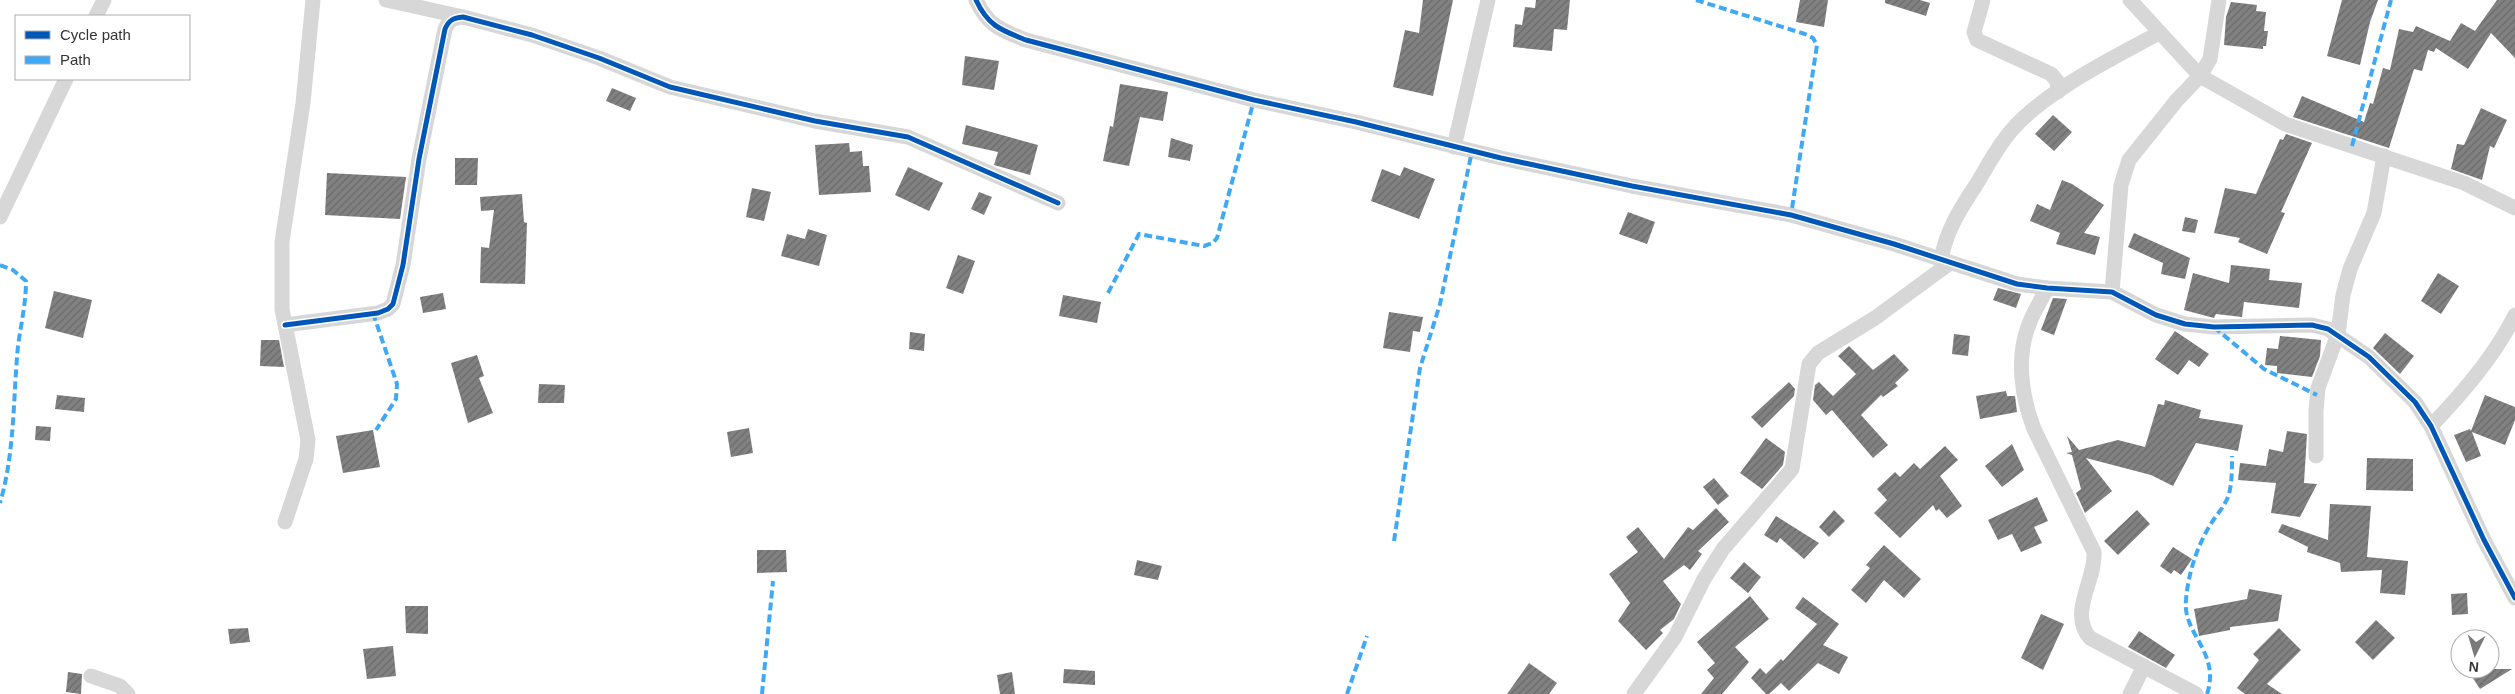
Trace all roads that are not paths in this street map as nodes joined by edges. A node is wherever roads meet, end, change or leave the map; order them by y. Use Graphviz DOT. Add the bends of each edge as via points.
graph roads {
  1 [pos="104,0"];
  2 [pos="313,0"];
  3 [pos="386,0"];
  4 [pos="976,0"];
  5 [pos="1488,0"];
  6 [pos="1983,0"];
  7 [pos="2130,0"];
  8 [pos="2219,0"];
  9 [pos="96,15"];
  10 [pos="463,17"];
  11 [pos="2159,32"];
  12 [pos="2200,76"];
  13 [pos="66,80"];
  14 [pos="2058,92"];
  15 [pos="1454,147"];
  16 [pos="2384,156"];
  17 [pos="1058,203"];
  18 [pos="2515,208"];
  19 [pos="0,217"];
  20 [pos="1946,261"];
  21 [pos="2047,288"];
  22 [pos="2112,292"];
  23 [pos="2515,315"];
  24 [pos="285,325"];
  25 [pos="2338,334"];
  26 [pos="2431,426"];
  27 [pos="2316,456"];
  28 [pos="285,522"];
  29 [pos="2513,590"];
  30 [pos="2143,668"];
  31 [pos="91,676"];
  32 [pos="128,694"];
  33 [pos="1634,694"];
  34 [pos="2130,694"];
  35 [pos="2196,694"];
  1 -- 9 [label="street"];
  2 -- 24 [label="street" via="303,103 282,242"];
  3 -- 10 [label="street"];
  4 -- 15 [label="street" via="982,14 994,27 1026,40 1254,100"];
  5 -- 15 [label="street"];
  6 -- 14 [label="street" via="1974,32 1977,40 2051,74 2057,81"];
  7 -- 11 [label="street"];
  8 -- 12 [label="street" via="2214,44"];
  10 -- 17 [label="street" via="532,35 670,87 815,121 908,137"];
  10 -- 24 [label="street" via="453,18 445,29 419,159 403,265 393,304 378,313"];
  11 -- 12 [label="street"];
  11 -- 14 [label="street"];
  12 -- 16 [label="street" via="2285,124"];
  12 -- 22 [label="street" via="2156,125 2124,170"];
  13 -- 19 [label="street"];
  14 -- 20 [label="street" via="2011,130 1998,149 1952,222 1944,244"];
  15 -- 20 [label="street" via="1632,186 1791,215"];
  16 -- 18 [label="street" via="2464,183"];
  16 -- 25 [label="street" via="2374,212 2343,295"];
  20 -- 21 [label="street" via="2017,284"];
  20 -- 33 [label="street" via="1876,318 1818,353 1808,364 1792,469 1723,549 1675,637"];
  21 -- 22 [label="street"];
  21 -- 30 [label="street" via="2028,326 2023,347 2021,367 2027,412 2094,552 2095,561 2084,597 2083,629 2090,638"];
  22 -- 25 [label="street" via="2156,315 2186,324 2214,327 2312,325"];
  23 -- 26 [label="street" via="2488,357"];
  24 -- 28 [label="street" via="308,440 306,460"];
  25 -- 26 [label="street" via="2369,357 2408,396"];
  25 -- 27 [label="street" via="2318,388"];
  26 -- 29 [label="street" via="2484,540"];
  30 -- 34 [label="street"];
  30 -- 35 [label="street"];
  31 -- 32 [label="street" via="120,686"];
}
